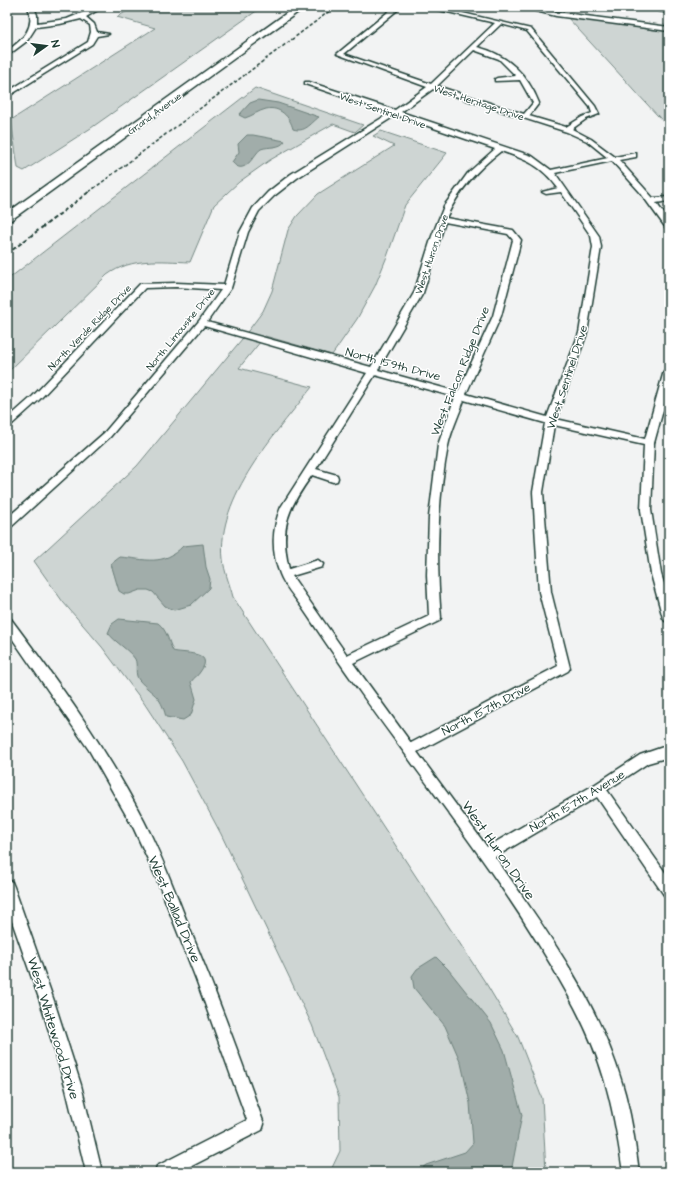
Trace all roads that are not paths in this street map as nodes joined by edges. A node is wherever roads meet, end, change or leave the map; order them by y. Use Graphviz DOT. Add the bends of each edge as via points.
graph roads {
  1 [pos="31,7"];
  2 [pos="100,7"];
  3 [pos="301,7"];
  4 [pos="398,7"];
  5 [pos="429,7"];
  6 [pos="523,7"];
  7 [pos="654,7"];
  8 [pos="669,10"];
  9 [pos="274,15"];
  10 [pos="82,17"];
  11 [pos="500,22"];
  12 [pos="34,25"];
  13 [pos="669,29"];
  14 [pos="95,34"];
  15 [pos="106,34"];
  16 [pos="473,48"];
  17 [pos="7,54"];
  18 [pos="521,78"];
  19 [pos="497,80"];
  20 [pos="307,83"];
  21 [pos="432,87"];
  22 [pos="7,95"];
  23 [pos="394,114"];
  24 [pos="525,117"];
  25 [pos="566,130"];
  26 [pos="499,149"];
  27 [pos="633,155"];
  28 [pos="614,159"];
  29 [pos="550,172"];
  30 [pos="562,190"];
  31 [pos="546,192"];
  32 [pos="669,199"];
  33 [pos="651,201"];
  34 [pos="7,206"];
  35 [pos="7,218"];
  36 [pos="442,219"];
  37 [pos="669,226"];
  38 [pos="228,288"];
  39 [pos="202,323"];
  40 [pos="374,371"];
  41 [pos="669,371"];
  42 [pos="461,395"];
  43 [pos="665,400"];
  44 [pos="550,421"];
  45 [pos="7,424"];
  46 [pos="649,443"];
  47 [pos="310,471"];
  48 [pos="333,478"];
  49 [pos="7,524"];
  50 [pos="318,564"];
  51 [pos="285,574"];
  52 [pos="669,618"];
  53 [pos="7,622"];
  54 [pos="346,661"];
  55 [pos="564,668"];
  56 [pos="409,750"];
  57 [pos="669,751"];
  58 [pos="599,789"];
  59 [pos="486,854"];
  60 [pos="7,887"];
  61 [pos="669,890"];
  62 [pos="94,1172"];
  63 [pos="163,1172"];
  64 [pos="631,1172"];
  1 -- 12 [label="street"];
  2 -- 10 [label="street"];
  3 -- 35 [label="highway, Grand Avenue"];
  4 -- 21 [label="street, West Heritage Drive" via="340,54"];
  5 -- 11 [label="street"];
  6 -- 13 [label="street" via="556,14"];
  7 -- 8 [label="highway"];
  9 -- 34 [label="highway, Grand Avenue"];
  10 -- 12 [label="street" via="59,24"];
  10 -- 14 [label="street" via="93,25"];
  11 -- 16 [label="street, North Limousine Drive"];
  11 -- 25 [label="street" via="529,30 593,107 596,114 584,118"];
  12 -- 17 [label="street" via="25,40"];
  14 -- 15 [label="street"];
  14 -- 22 [label="street" via="84,48"];
  16 -- 18 [label="street" via="502,57"];
  16 -- 21 [label="street, North Limousine Drive"];
  18 -- 19 [label="street"];
  18 -- 24 [label="street" via="532,92 536,103"];
  20 -- 23 [label="street, West Sentinel Drive"];
  21 -- 23 [label="street, North Limousine Drive"];
  21 -- 24 [label="street, West Heritage Drive"];
  23 -- 26 [label="street, West Sentinel Drive"];
  23 -- 38 [label="street, North Limousine Drive" via="294,176 271,194 256,210 244,232"];
  24 -- 25 [label="street, West Heritage Drive"];
  25 -- 28 [label="street, West Heritage Drive" via="588,140"];
  26 -- 29 [label="street, West Sentinel Drive" via="529,158"];
  26 -- 36 [label="street, West Huron Drive" via="487,157 470,175"];
  27 -- 28 [label="street"];
  28 -- 29 [label="street"];
  28 -- 33 [label="street, West Heritage Drive"];
  29 -- 30 [label="street, West Sentinel Drive"];
  30 -- 31 [label="street"];
  30 -- 44 [label="street, West Sentinel Drive" via="595,236 597,247 583,333"];
  32 -- 33 [label="street"];
  33 -- 37 [label="street, West Heritage Drive"];
  36 -- 40 [label="street, West Huron Drive" via="421,288"];
  36 -- 42 [label="street, West Falcon Ridge Drive" via="510,232 517,240 497,316"];
  38 -- 39 [label="street, North Limousine Drive"];
  38 -- 45 [label="street, North Verde Ridge Drive" via="143,286 36,398"];
  39 -- 40 [label="street, North 159th Drive"];
  39 -- 49 [label="street, North Limousine Drive" via="107,435"];
  40 -- 42 [label="street, North 159th Drive"];
  40 -- 47 [label="street, West Huron Drive"];
  41 -- 43 [label="street"];
  42 -- 44 [label="street, North 159th Drive"];
  42 -- 54 [label="street, West Falcon Ridge Drive" via="443,445 434,517 432,575 436,618"];
  43 -- 46 [label="street"];
  44 -- 46 [label="street, North 159th Drive"];
  44 -- 55 [label="street, West Sentinel Drive" via="538,492 539,518 545,592"];
  46 -- 52 [label="street" via="646,510 649,540"];
  47 -- 48 [label="street"];
  47 -- 51 [label="street, West Huron Drive" via="293,492 280,521 278,533"];
  50 -- 51 [label="street"];
  51 -- 54 [label="street, West Huron Drive"];
  53 -- 63 [label="street, West Ballad Drive" via="113,777 139,826 216,1010 256,1124"];
  54 -- 56 [label="street, West Huron Drive"];
  55 -- 56 [label="street, North 157th Drive"];
  56 -- 59 [label="street, West Huron Drive"];
  57 -- 58 [label="street, North 157th Avenue" via="644,759"];
  58 -- 59 [label="street, North 157th Avenue"];
  58 -- 61 [label="street"];
  59 -- 64 [label="street, West Huron Drive" via="548,946 595,1030 611,1070 624,1119"];
  60 -- 62 [label="street, West Whitewood Drive" via="69,1071"];
}
